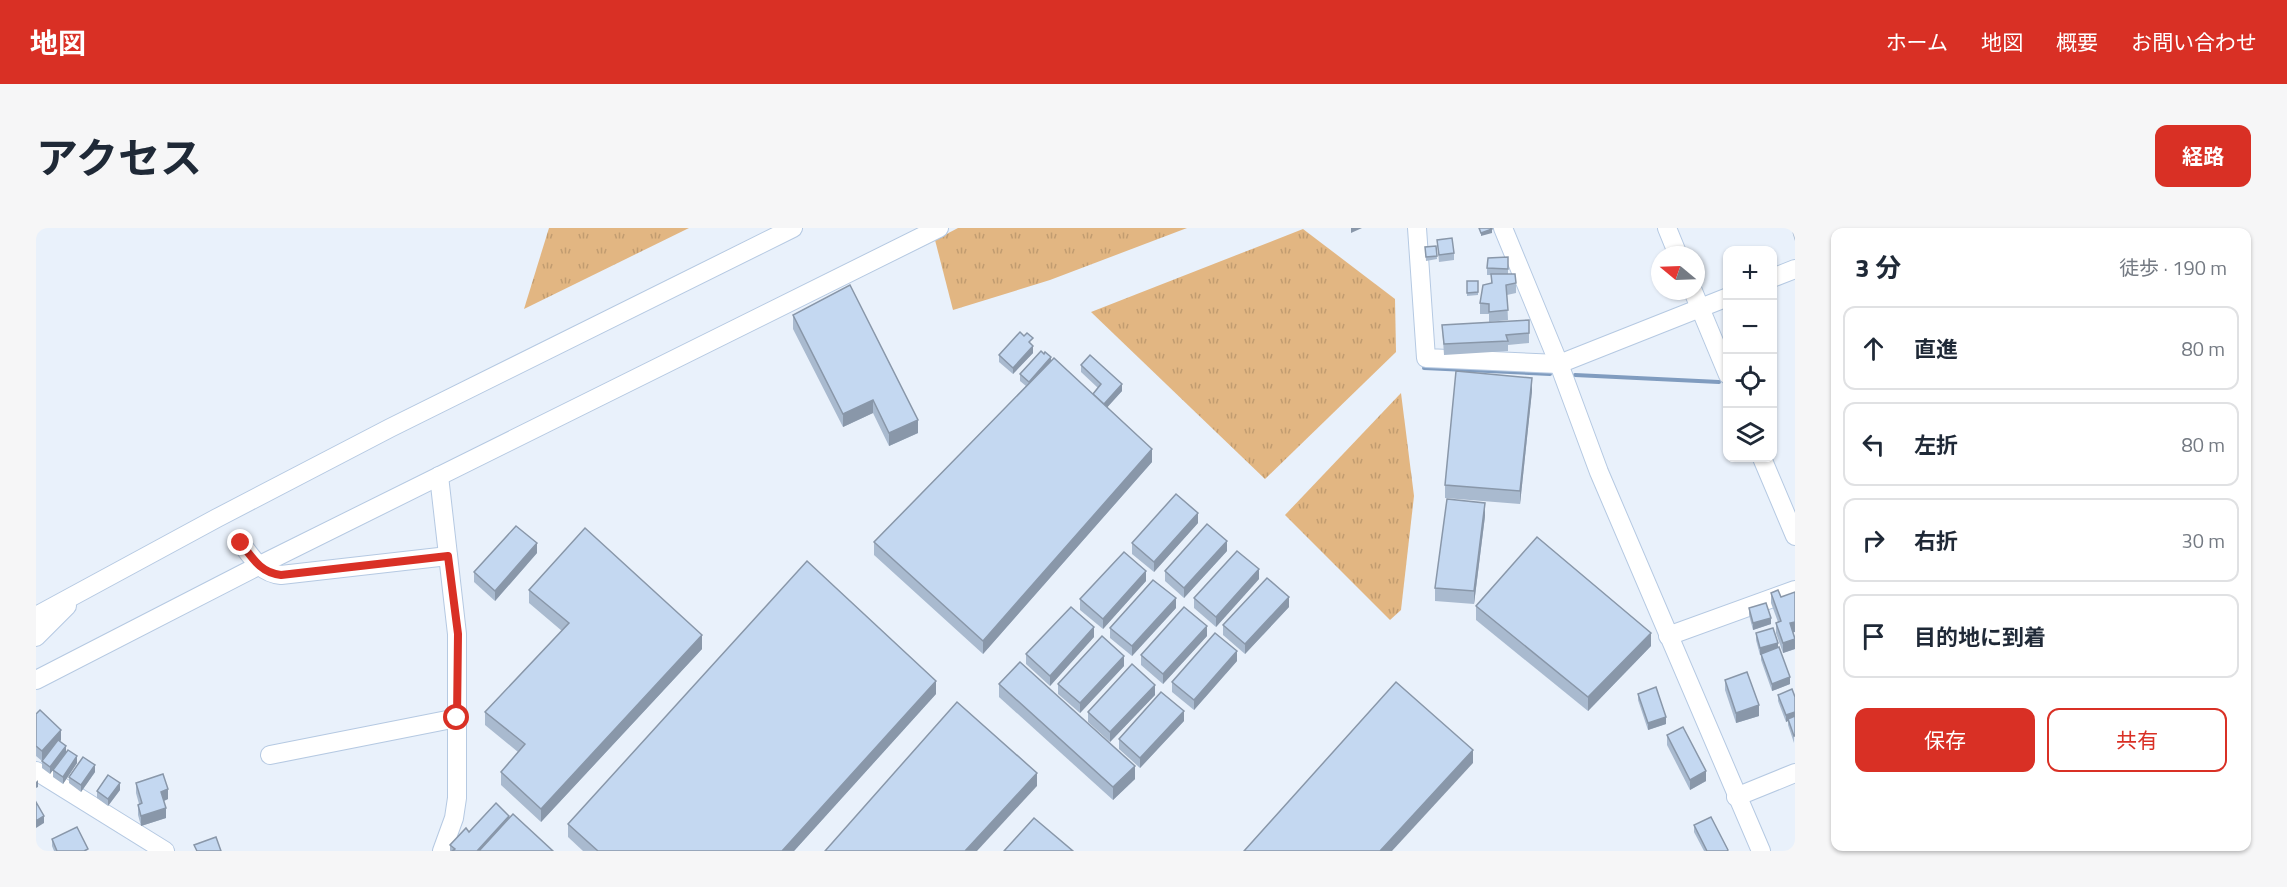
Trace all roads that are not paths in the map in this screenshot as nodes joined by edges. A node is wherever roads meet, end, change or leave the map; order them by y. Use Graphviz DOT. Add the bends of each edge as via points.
graph roads {
  1 [pos="792,228"];
  2 [pos="939,228"];
  3 [pos="1418,228"];
  4 [pos="1503,228"];
  5 [pos="1667,228"];
  6 [pos="1674,246"];
  7 [pos="1795,269"];
  8 [pos="1777,276"];
  9 [pos="1723,299"];
  10 [pos="1697,300"];
  11 [pos="1700,308"];
  12 [pos="1723,363"];
  13 [pos="1559,364"];
  14 [pos="1764,462"];
  15 [pos="439,476"];
  16 [pos="1795,536"];
  17 [pos="241,543"];
  18 [pos="448,556"];
  19 [pos="258,566"];
  20 [pos="1795,590"];
  21 [pos="79,594"];
  22 [pos="36,616"];
  23 [pos="1668,636"];
  24 [pos="36,637"];
  25 [pos="36,680"];
  26 [pos="457,718"];
  27 [pos="270,756"];
  28 [pos="36,771"];
  29 [pos="1795,773"];
  30 [pos="1736,797"];
  31 [pos="165,851"];
  32 [pos="442,851"];
  33 [pos="1761,851"];
  1 -- 21 [label="street" via="390,428"];
  2 -- 15 [label="street"];
  3 -- 13 [label="street" via="1426,358"];
  4 -- 13 [label="street"];
  5 -- 6 [label="street"];
  7 -- 8 [label="street"];
  9 -- 11 [label="street"];
  10 -- 11 [label="street"];
  11 -- 12 [label="street"];
  11 -- 13 [label="street"];
  13 -- 23 [label="street" via="1599,472"];
  14 -- 16 [label="street"];
  15 -- 18 [label="street"];
  15 -- 19 [label="street"];
  17 -- 19 [label="street"];
  18 -- 19 [label="street" via="281,575 270,574"];
  18 -- 26 [label="street" via="458,634"];
  19 -- 25 [label="street"];
  20 -- 23 [label="street"];
  21 -- 22 [label="street"];
  21 -- 24 [label="street"];
  23 -- 30 [label="street"];
  26 -- 27 [label="street"];
  26 -- 32 [label="street" via="457,798"];
  28 -- 31 [label="street"];
  29 -- 30 [label="street"];
  30 -- 33 [label="street"];
}
